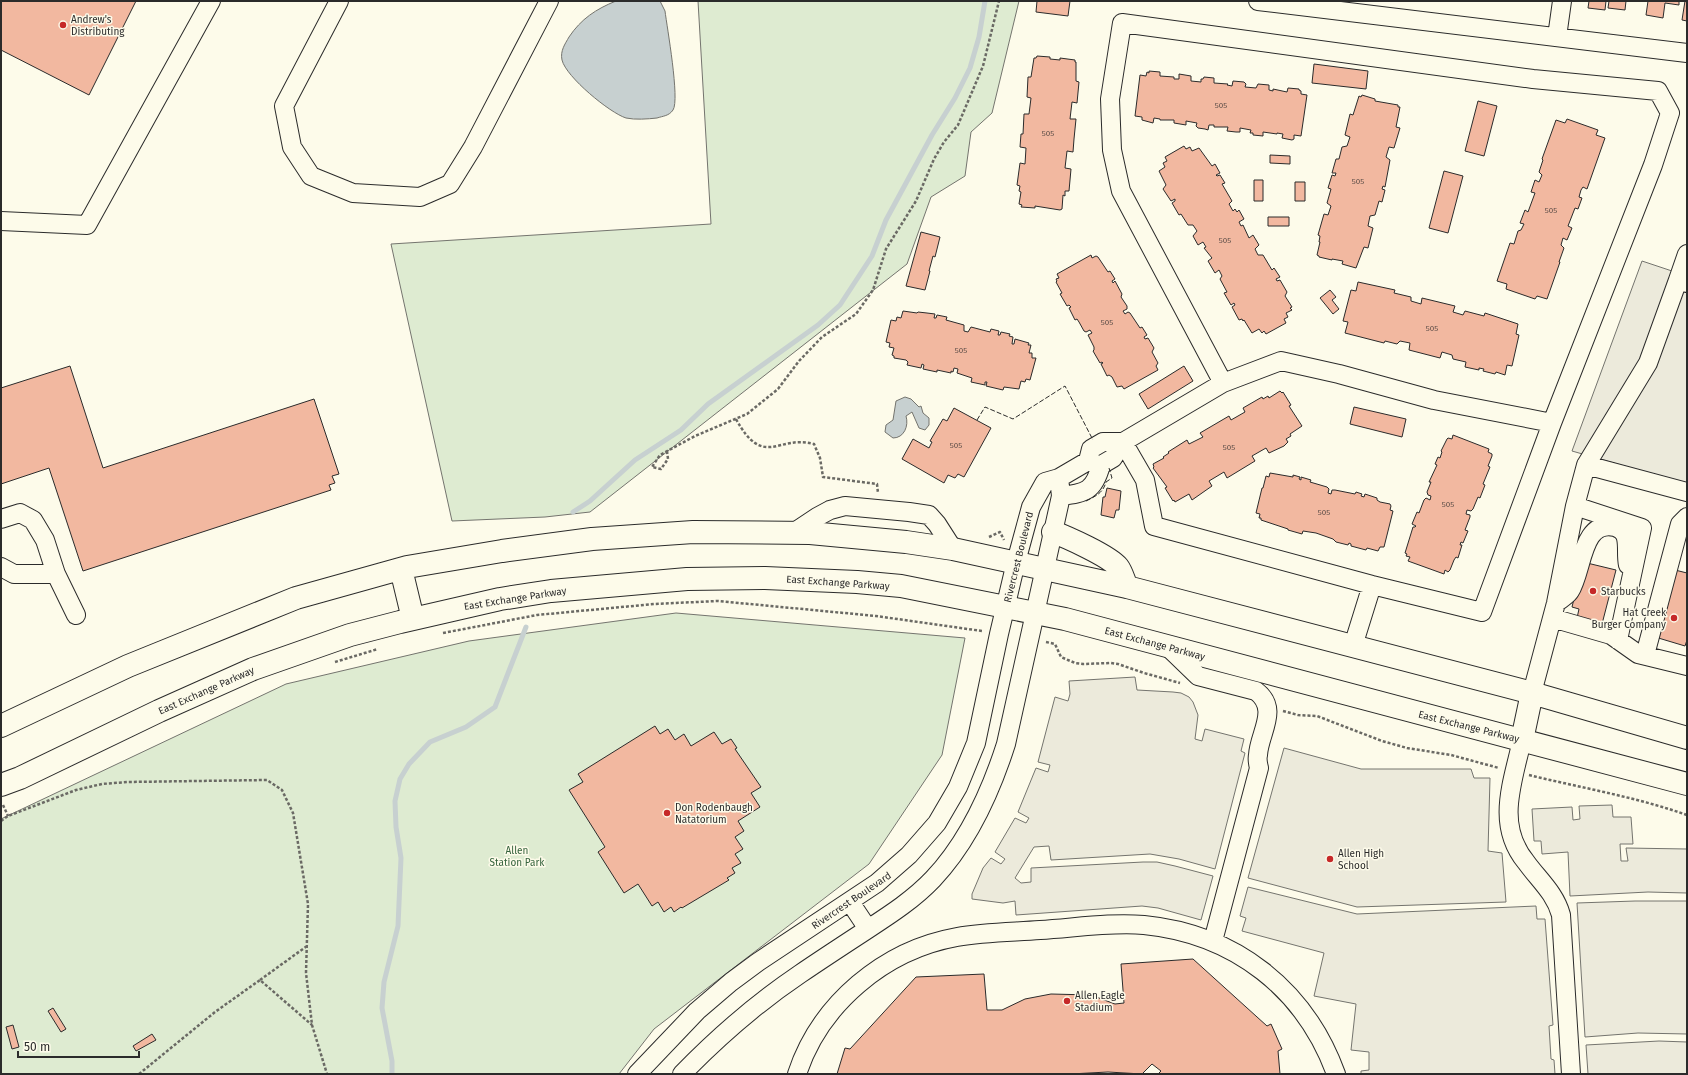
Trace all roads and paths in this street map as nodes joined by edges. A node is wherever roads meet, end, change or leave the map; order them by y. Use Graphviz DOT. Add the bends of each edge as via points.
graph roads {
  1 [pos="211,1"];
  2 [pos="339,1"];
  3 [pos="549,1"];
  4 [pos="999,1"];
  5 [pos="1258,1"];
  6 [pos="1562,1"];
  7 [pos="1557,37"];
  8 [pos="1687,53"];
  9 [pos="1,221"];
  10 [pos="1687,254"];
  11 [pos="1682,281"];
  12 [pos="1223,383"];
  13 [pos="736,419"];
  14 [pos="1552,423"];
  15 [pos="1123,442"];
  16 [pos="667,451"];
  17 [pos="1095,463"];
  18 [pos="1586,465"];
  19 [pos="1060,487"];
  20 [pos="1687,492"];
  21 [pos="879,498"];
  22 [pos="1575,506"];
  23 [pos="1687,517"];
  24 [pos="1,519"];
  25 [pos="1000,532"];
  26 [pos="1053,532"];
  27 [pos="793,533"];
  28 [pos="984,537"];
  29 [pos="953,549"];
  30 [pos="1016,562"];
  31 [pos="1,567"];
  32 [pos="401,568"];
  33 [pos="1044,569"];
  34 [pos="56,574"];
  35 [pos="1631,578"];
  36 [pos="1372,585"];
  37 [pos="1127,587"];
  38 [pos="1006,606"];
  39 [pos="1554,610"];
  40 [pos="1035,612"];
  41 [pos="76,616"];
  42 [pos="413,619"];
  43 [pos="985,632"];
  44 [pos="438,634"];
  45 [pos="1618,640"];
  46 [pos="1047,643"];
  47 [pos="1168,646"];
  48 [pos="1353,646"];
  49 [pos="385,647"];
  50 [pos="1645,655"];
  51 [pos="334,662"];
  52 [pos="1687,666"];
  53 [pos="1182,684"];
  54 [pos="1532,693"];
  55 [pos="1266,707"];
  56 [pos="1,726"];
  57 [pos="1687,738"];
  58 [pos="1522,740"];
  59 [pos="1515,773"];
  60 [pos="1687,784"];
  61 [pos="4,799"];
  62 [pos="1687,815"];
  63 [pos="8,816"];
  64 [pos="1,821"];
  65 [pos="850,902"];
  66 [pos="868,929"];
  67 [pos="1213,941"];
  68 [pos="307,946"];
  69 [pos="260,980"];
  70 [pos="312,1025"];
  71 [pos="139,1074"];
  72 [pos="327,1074"];
  73 [pos="637,1074"];
  74 [pos="682,1074"];
  75 [pos="797,1074"];
  76 [pos="1336,1074"];
  77 [pos="1571,1074"];
  1 -- 9 [label="street" via="87,226"];
  2 -- 3 [label="street" via="284,106 292,147 311,176 354,193 420,197 450,184 473,147"];
  4 -- 13 [label="path" via="983,66 958,125 934,159 916,201 886,249 873,290 856,314 822,337 799,361 778,389 747,414"];
  5 -- 7 [label="street"];
  6 -- 7 [label="street"];
  7 -- 8 [label="street"];
  10 -- 11 [label="street"];
  11 -- 18 [label="street" via="1648,363"];
  12 -- 14 [label="street" via="1281,361 1434,400"];
  12 -- 14 [label="street" via="1121,191 1112,150 1110,99 1122,23 1526,78 1658,91 1670,114 1653,165"];
  12 -- 15 [label="street"];
  13 -- 16 [label="path"];
  13 -- 21 [label="path" via="743,432 758,446 772,448 803,441 814,444 820,458 823,477 877,484"];
  14 -- 36 [label="street" via="1482,612"];
  15 -- 17 [label="street" via="1103,442 1091,449"];
  15 -- 36 [label="street" via="1145,480 1154,526"];
  16 -- 16 [label="path" via="660,455 652,467 663,466 668,459"];
  17 -- 19 [label="street"];
  17 -- 19 [label="street" via="1097,480 1086,491"];
  18 -- 20 [label="street"];
  18 -- 22 [label="street"];
  19 -- 26 [label="street"];
  19 -- 30 [label="street, Rivercrest Boulevard" via="1045,482 1031,507"];
  22 -- 35 [label="street" via="1642,528"];
  22 -- 39 [label="street"];
  23 -- 50 [label="street" via="1680,524"];
  24 -- 34 [label="street" via="20,513 33,520 44,540"];
  25 -- 28 [label="path"];
  26 -- 33 [label="street"];
  26 -- 37 [label="main road" via="1071,538 1118,566"];
  27 -- 29 [label="main road" via="858,537"];
  27 -- 29 [label="street" via="830,510 845,506 901,511 929,515"];
  27 -- 32 [label="main road" via="693,532 592,539"];
  29 -- 30 [label="main road"];
  30 -- 33 [label="main road"];
  30 -- 38 [label="street, Rivercrest Boulevard"];
  31 -- 34 [label="street" via="14,574"];
  32 -- 42 [label="main road"];
  32 -- 56 [label="main road" via="296,598 128,666"];
  33 -- 37 [label="main road"];
  33 -- 40 [label="street"];
  34 -- 41 [label="street"];
  35 -- 39 [label="street" via="1624,534 1618,528 1598,528 1590,536 1570,592"];
  35 -- 45 [label="street"];
  36 -- 48 [label="street"];
  37 -- 48 [label="main road"];
  38 -- 40 [label="main road, East Exchange Parkway"];
  38 -- 42 [label="main road, East Exchange Parkway" via="902,586 866,582 703,578 551,591 500,599"];
  38 -- 65 [label="street, Rivercrest Boulevard" via="976,743 955,793 937,823 919,845 888,876"];
  39 -- 45 [label="street"];
  39 -- 54 [label="street"];
  40 -- 47 [label="main road, East Exchange Parkway"];
  40 -- 66 [label="street" via="1006,744 998,771 979,810 951,856 933,879"];
  42 -- 61 [label="main road, East Exchange Parkway" via="350,635 253,669 20,778"];
  43 -- 44 [label="path" via="876,616 718,601 537,615"];
  45 -- 50 [label="street" via="1638,654"];
  46 -- 53 [label="path" via="1055,644 1061,657 1075,663 1118,664"];
  47 -- 55 [label="street" via="1198,676 1256,691 1261,695"];
  47 -- 58 [label="main road, East Exchange Parkway"];
  48 -- 54 [label="main road"];
  49 -- 51 [label="path"];
  50 -- 52 [label="street"];
  54 -- 57 [label="main road"];
  54 -- 58 [label="main road"];
  55 -- 59 [label="path" via="1298,715 1317,716 1382,741 1451,755"];
  55 -- 67 [label="street" via="1267,721 1258,755 1259,768"];
  58 -- 59 [label="street"];
  58 -- 60 [label="main road, East Exchange Parkway"];
  59 -- 62 [label="path" via="1618,795"];
  59 -- 77 [label="street" via="1508,803 1508,818 1514,841 1523,859 1553,896 1561,915"];
  61 -- 63 [label="path"];
  63 -- 64 [label="path"];
  63 -- 68 [label="path" via="76,790 102,784 267,780 282,790 293,813 308,904"];
  65 -- 66 [label="street"];
  65 -- 73 [label="street, Rivercrest Boulevard" via="731,982 697,1011"];
  66 -- 74 [label="street" via="745,1015"];
  67 -- 75 [label="street" via="1167,928 1119,925 979,934 956,937 925,946 878,969 843,998 825,1019 810,1044"];
  67 -- 76 [label="street" via="1255,965 1290,997 1320,1036"];
  68 -- 69 [label="path"];
  68 -- 70 [label="path" via="306,973"];
  69 -- 70 [label="path"];
  69 -- 71 [label="path" via="215,1012"];
  70 -- 72 [label="path"];
}
